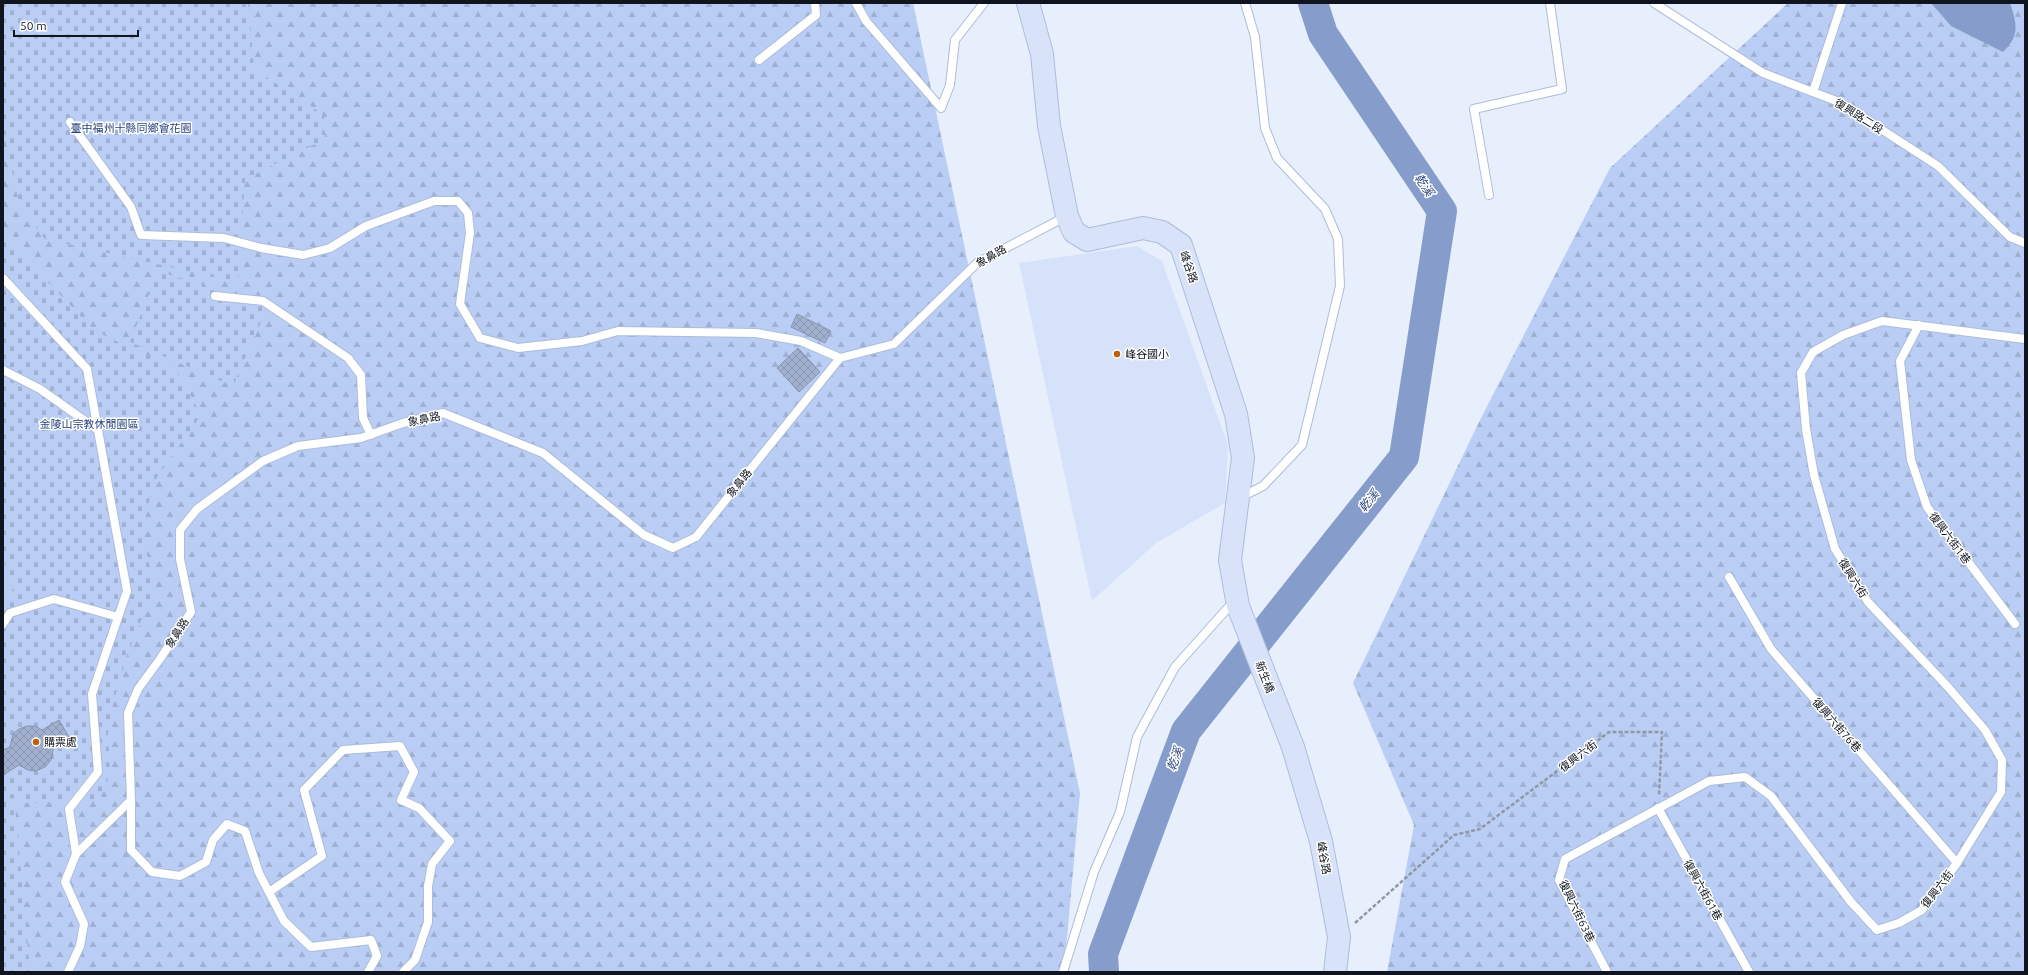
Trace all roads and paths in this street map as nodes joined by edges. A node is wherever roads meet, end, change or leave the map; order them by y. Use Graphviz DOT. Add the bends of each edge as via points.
graph roads {
  1 [pos="815,3"];
  2 [pos="856,3"];
  3 [pos="984,3"];
  4 [pos="1028,3"];
  5 [pos="1245,3"];
  6 [pos="1550,3"];
  7 [pos="1654,3"];
  8 [pos="1842,3"];
  9 [pos="758,60"];
  10 [pos="1814,92"];
  11 [pos="70,122"];
  12 [pos="1490,195"];
  13 [pos="1067,216"];
  14 [pos="2025,243"];
  15 [pos="3,278"];
  16 [pos="215,296"];
  17 [pos="1919,325"];
  18 [pos="2025,339"];
  19 [pos="840,358"];
  20 [pos="3,370"];
  21 [pos="98,430"];
  22 [pos="371,435"];
  23 [pos="1238,498"];
  24 [pos="1729,577"];
  25 [pos="1238,602"];
  26 [pos="118,617"];
  27 [pos="3,624"];
  28 [pos="2015,624"];
  29 [pos="1293,747"];
  30 [pos="131,800"];
  31 [pos="1658,808"];
  32 [pos="76,854"];
  33 [pos="1957,863"];
  34 [pos="269,892"];
  35 [pos="1339,937"];
  36 [pos="68,972"];
  37 [pos="368,972"];
  38 [pos="403,972"];
  39 [pos="1063,972"];
  40 [pos="1335,972"];
  41 [pos="1607,972"];
  42 [pos="1749,972"];
  1 -- 9 [label="lane" via="816,15"];
  2 -- 3 [label="lane" via="866,21 942,108 950,84 955,40"];
  4 -- 13 [label="street, 峰谷路" via="1042,54 1049,126"];
  5 -- 23 [label="lane" via="1256,37 1265,128 1277,158 1325,209 1338,239 1340,286 1302,446 1264,486"];
  6 -- 12 [label="lane" via="1562,89 1474,109"];
  7 -- 10 [label="lane, 復興路二段" via="1763,73"];
  8 -- 10 [label="lane"];
  10 -- 14 [label="lane, 復興路二段" via="1839,102 1938,166 2010,237"];
  11 -- 19 [label="lane" via="131,207 141,235 224,238 303,255 330,248 366,226 434,201 458,201 468,213 470,233 460,304 480,338 518,348 582,341 618,331 756,333 801,341"];
  13 -- 19 [label="lane, 象鼻路" via="977,263 894,344"];
  13 -- 23 [label="street, 峰谷路" via="1074,232 1087,240 1143,228 1162,232 1181,245 1236,414 1243,458"];
  15 -- 21 [label="lane" via="88,369"];
  16 -- 22 [label="lane" via="263,301 348,358 361,375 363,418"];
  17 -- 18 [label="lane, 復興六街"];
  17 -- 28 [label="lane, 復興六街1巷" via="1900,361 1911,460 1927,507"];
  17 -- 33 [label="lane, 復興六街" via="1882,321 1843,335 1813,352 1801,373 1806,430 1814,475 1835,549 1868,602 1985,730 2002,760 2001,792"];
  19 -- 22 [label="lane, 象鼻路" via="696,537 673,548 644,535 543,453 443,413 403,423"];
  20 -- 21 [label="lane" via="40,389"];
  21 -- 26 [label="lane" via="127,591"];
  22 -- 30 [label="lane, 象鼻路" via="298,446 263,461 197,509 180,530 180,559 191,612 138,689 128,713"];
  23 -- 25 [label="street, 峰谷路" via="1230,560"];
  24 -- 33 [label="lane, 復興六街76巷" via="1770,649"];
  25 -- 29 [label="street, 新生橋"];
  25 -- 39 [label="lane" via="1175,667 1137,737 1120,812 1094,872"];
  26 -- 27 [label="lane" via="54,599 10,613"];
  26 -- 32 [label="lane" via="92,694 98,772 69,809"];
  29 -- 35 [label="street, 峰谷路" via="1321,841"];
  30 -- 32 [label="lane"];
  30 -- 34 [label="lane, 象鼻路" via="131,850 152,872 180,876 206,862 213,840 227,824 245,831 259,873"];
  31 -- 33 [label="lane, 復興六街" via="1709,781 1745,777 1771,796 1851,902 1877,930 1899,924 1922,910"];
  31 -- 35 [label="path, 復興六街" via="1662,732 1610,732 1480,829 1454,835"];
  31 -- 41 [label="lane, 復興六街63巷" via="1564,859 1559,880"];
  31 -- 42 [label="lane, 復興六街61巷"];
  32 -- 36 [label="lane" via="65,882 84,924 80,946"];
  34 -- 37 [label="lane" via="284,921 311,947 371,940 377,956"];
  34 -- 38 [label="lane" via="322,856 304,790 343,750 400,746 414,772 401,800 419,808 450,841 432,864 428,886 428,922 415,960"];
  35 -- 40 [label="street, 峰谷路"];
}
